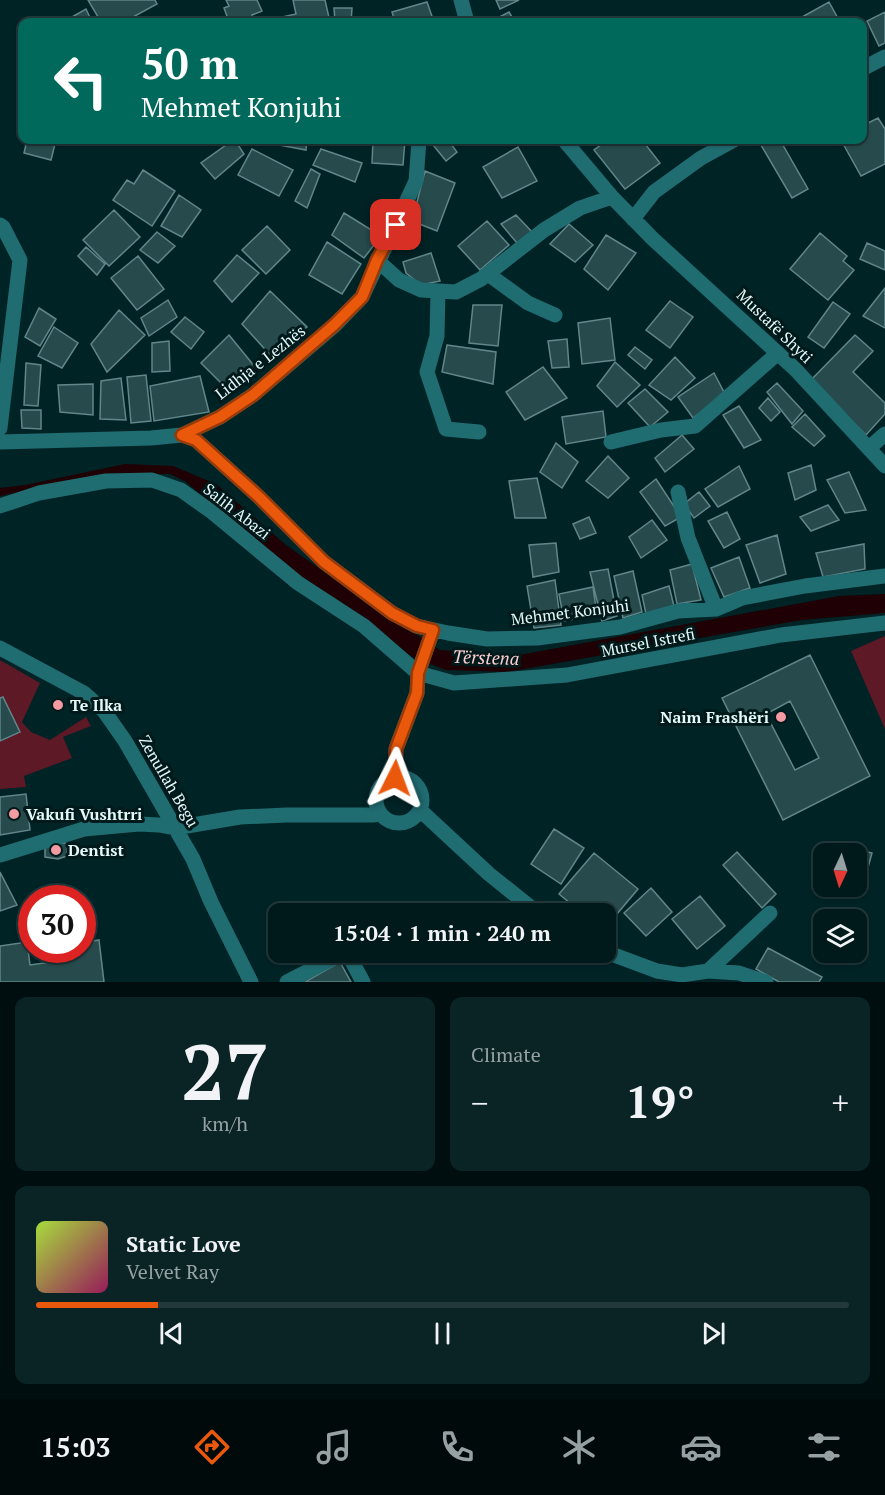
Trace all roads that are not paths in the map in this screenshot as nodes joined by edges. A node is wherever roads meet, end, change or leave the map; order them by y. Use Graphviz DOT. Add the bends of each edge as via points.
graph roads {
  1 [pos="461,0"];
  2 [pos="466,18"];
  3 [pos="885,57"];
  4 [pos="867,66"];
  5 [pos="419,144"];
  6 [pos="567,144"];
  7 [pos="727,144"];
  8 [pos="612,197"];
  9 [pos="633,219"];
  10 [pos="0,225"];
  11 [pos="377,260"];
  12 [pos="488,274"];
  13 [pos="438,291"];
  14 [pos="555,315"];
  15 [pos="778,353"];
  16 [pos="0,428"];
  17 [pos="479,432"];
  18 [pos="885,434"];
  19 [pos="182,435"];
  20 [pos="0,442"];
  21 [pos="611,442"];
  22 [pos="869,448"];
  23 [pos="885,465"];
  24 [pos="678,492"];
  25 [pos="0,506"];
  26 [pos="885,576"];
  27 [pos="716,609"];
  28 [pos="885,623"];
  29 [pos="433,630"];
  30 [pos="0,648"];
  31 [pos="418,673"];
  32 [pos="395,778"];
  33 [pos="420,810"];
  34 [pos="379,812"];
  35 [pos="175,828"];
  36 [pos="0,855"];
  37 [pos="525,903"];
  38 [pos="770,913"];
  39 [pos="616,956"];
  40 [pos="324,963"];
  41 [pos="352,963"];
  42 [pos="708,971"];
  43 [pos="680,979"];
  44 [pos="251,982"];
  45 [pos="287,982"];
  46 [pos="363,982"];
  47 [pos="766,982"];
  1 -- 2 [label="street"];
  3 -- 4 [label="street"];
  5 -- 11 [label="street, Lidhja e Lezhës" via="416,181"];
  6 -- 8 [label="street, Mustafë Shyti"];
  7 -- 9 [label="street" via="654,192"];
  8 -- 9 [label="street, Mustafë Shyti"];
  8 -- 12 [label="street" via="580,208 544,230"];
  9 -- 15 [label="street, Mustafë Shyti"];
  10 -- 16 [label="street" via="20,260"];
  11 -- 13 [label="street" via="399,280 421,290"];
  11 -- 19 [label="street, Lidhja e Lezhës" via="362,297 334,325 253,395"];
  12 -- 13 [label="street" via="456,292"];
  12 -- 14 [label="street" via="528,303"];
  13 -- 17 [label="street" via="437,336 427,372 446,429"];
  15 -- 21 [label="street" via="694,426"];
  15 -- 22 [label="street, Mustafë Shyti"];
  18 -- 22 [label="street"];
  19 -- 20 [label="street, Lidhja e Lezhës"];
  19 -- 29 [label="street, Mehmet Konjuhi" via="196,440 324,562 392,613"];
  22 -- 23 [label="street, Mustafë Shyti"];
  24 -- 27 [label="street" via="688,538"];
  25 -- 31 [label="street, Salih Abazi" via="39,493 106,482 152,480 181,490 298,583 364,626"];
  26 -- 27 [label="street, Mehmet Konjuhi" via="742,598"];
  27 -- 29 [label="street, Mehmet Konjuhi" via="678,611 620,627 537,638 487,639"];
  28 -- 31 [label="street, Mursel Istrefi" via="781,635 567,675 454,683"];
  29 -- 31 [label="street"];
  30 -- 35 [label="street, Zenullah Begu" via="84,693 104,711"];
  31 -- 32 [label="street" via="417,693 396,749"];
  32 -- 33 [label="street" via="404,778 417,786 422,800"];
  32 -- 34 [label="street" via="378,790"];
  33 -- 34 [label="street" via="412,820 397,824"];
  33 -- 37 [label="street"];
  34 -- 35 [label="street" via="240,817"];
  35 -- 36 [label="street" via="139,824 84,829"];
  35 -- 44 [label="street, Zenullah Begu"];
  38 -- 42 [label="street"];
  39 -- 43 [label="street"];
  40 -- 45 [label="street"];
  41 -- 46 [label="street"];
  42 -- 43 [label="street"];
  42 -- 47 [label="street" via="739,973"];
}
